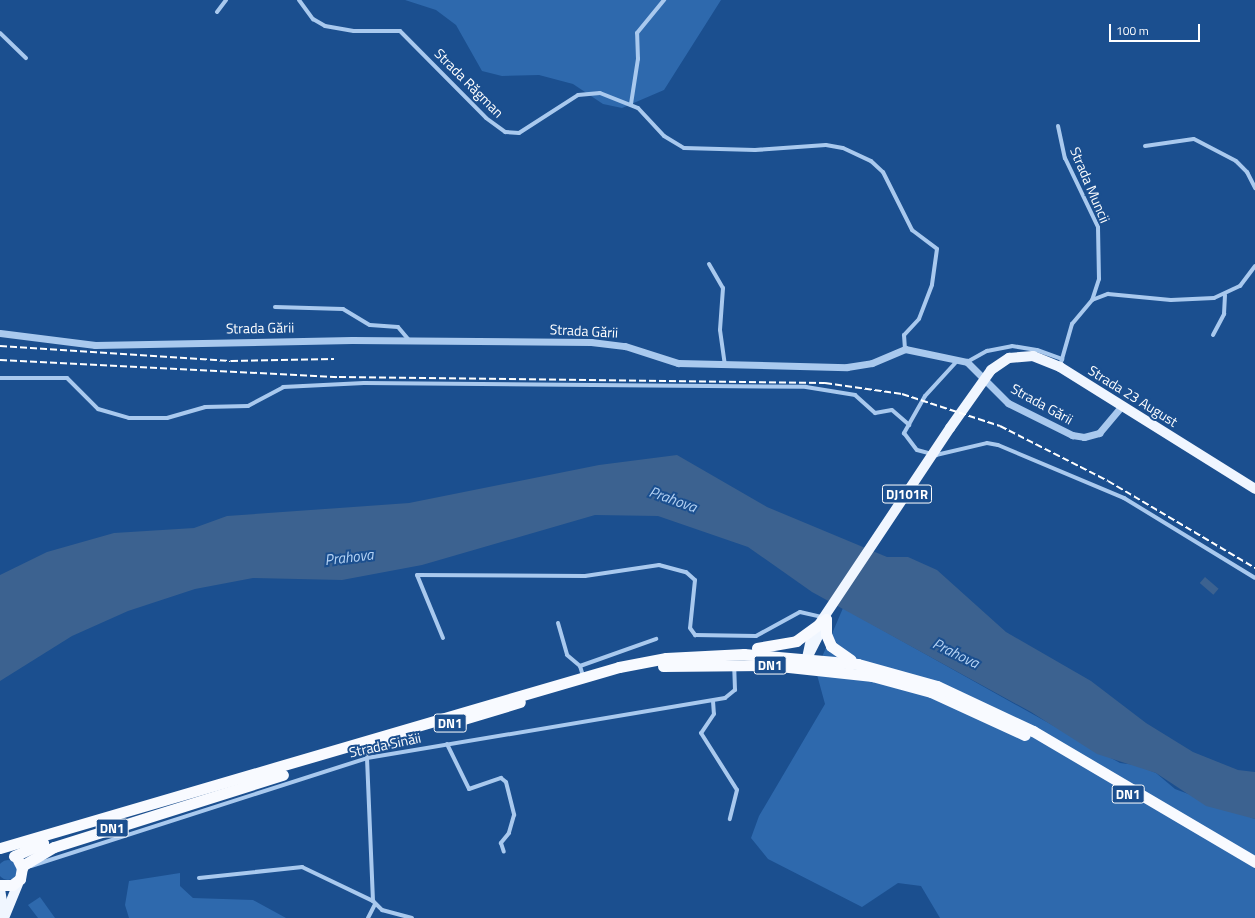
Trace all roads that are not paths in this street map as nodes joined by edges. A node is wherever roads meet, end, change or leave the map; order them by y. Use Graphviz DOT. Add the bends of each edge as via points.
graph roads {
  1 [pos="226,0"];
  2 [pos="299,0"];
  3 [pos="664,0"];
  4 [pos="217,12"];
  5 [pos="0,33"];
  6 [pos="26,58"];
  7 [pos="631,104"];
  8 [pos="1058,126"];
  9 [pos="1145,146"];
  10 [pos="1255,188"];
  11 [pos="709,264"];
  12 [pos="1255,266"];
  13 [pos="1255,270"];
  14 [pos="1225,294"];
  15 [pos="1092,300"];
  16 [pos="275,307"];
  17 [pos="0,333"];
  18 [pos="1213,335"];
  19 [pos="409,340"];
  20 [pos="905,349"];
  21 [pos="958,360"];
  22 [pos="967,362"];
  23 [pos="1061,363"];
  24 [pos="725,364"];
  25 [pos="0,378"];
  26 [pos="1122,406"];
  27 [pos="908,425"];
  28 [pos="1255,489"];
  29 [pos="1255,578"];
  30 [pos="826,619"];
  31 [pos="558,623"];
  32 [pos="443,638"];
  33 [pos="656,639"];
  34 [pos="681,656"];
  35 [pos="806,662"];
  36 [pos="734,664"];
  37 [pos="580,666"];
  38 [pos="874,667"];
  39 [pos="583,677"];
  40 [pos="713,701"];
  41 [pos="447,744"];
  42 [pos="367,758"];
  43 [pos="128,813"];
  44 [pos="730,819"];
  45 [pos="0,848"];
  46 [pos="504,852"];
  47 [pos="0,856"];
  48 [pos="14,856"];
  49 [pos="1255,862"];
  50 [pos="1255,870"];
  51 [pos="21,871"];
  52 [pos="199,878"];
  53 [pos="0,885"];
  54 [pos="0,889"];
  55 [pos="374,902"];
  56 [pos="4,918"];
  57 [pos="368,918"];
  58 [pos="412,918"];
  1 -- 4 [label="street"];
  2 -- 7 [label="street, Strada Răgman" via="313,19 325,26 354,31 400,30 486,118 505,132 519,133 578,95 589,93"];
  3 -- 7 [label="street" via="637,33 638,59"];
  5 -- 6 [label="street"];
  7 -- 20 [label="street" via="672,143 684,148 755,150 826,145 843,148 879,166 912,230 937,249 932,285 919,319 904,335"];
  8 -- 15 [label="street, Strada Muncii" via="1065,158 1098,227 1099,279"];
  9 -- 10 [label="street" via="1194,139 1236,161 1247,172"];
  11 -- 24 [label="street" via="723,288 720,330"];
  12 -- 13 [label="street"];
  13 -- 14 [label="street" via="1240,286"];
  14 -- 15 [label="street" via="1187,300 1108,294"];
  14 -- 18 [label="street" via="1224,314"];
  15 -- 23 [label="street, Strada Muncii" via="1072,324"];
  16 -- 19 [label="street" via="343,309 370,325 398,327"];
  17 -- 19 [label="street, Strada Gării" via="95,345"];
  19 -- 24 [label="street, Strada Gării" via="591,342 625,346 678,363"];
  20 -- 21 [label="street"];
  20 -- 24 [label="street, Strada Gării" via="855,367"];
  21 -- 22 [label="street"];
  21 -- 27 [label="street" via="925,396"];
  22 -- 23 [label="street" via="987,350 1012,346 1037,350"];
  22 -- 26 [label="street, Strada Gării" via="1008,403 1072,435 1084,437 1099,433"];
  23 -- 26 [label="main road, Strada 23 August / DJ101R"];
  23 -- 30 [label="main road, Strada 23 August / DJ101R" via="1020,355 1003,360 991,370"];
  25 -- 27 [label="street" via="67,378 98,409 129,418 167,418 204,406 248,406 283,386 364,383 798,387 855,395 875,413 896,411"];
  26 -- 28 [label="main road, Strada 23 August / DJ101R"];
  27 -- 29 [label="street" via="904,433 906,440 924,453 936,455 992,443 1124,498"];
  30 -- 32 [label="street" via="800,612 756,636 695,635 690,628 695,580 686,572 659,565 586,576 417,575"];
  30 -- 34 [label="highway" via="802,637 780,646 718,649"];
  30 -- 35 [label="main road, DJ101R" via="809,641"];
  30 -- 38 [label="highway" via="826,634 835,651"];
  31 -- 37 [label="street" via="567,655"];
  33 -- 37 [label="street"];
  34 -- 35 [label="highway, DN1" via="744,654"];
  34 -- 39 [label="highway, DN1"];
  35 -- 36 [label="highway, DN1"];
  35 -- 38 [label="highway, DN1"];
  35 -- 50 [label="highway, DN1" via="888,679 973,710 1055,752"];
  36 -- 40 [label="street, Strada Sinăii" via="735,690 729,697"];
  36 -- 51 [label="highway, DN1" via="648,668 538,696 61,845"];
  37 -- 39 [label="street"];
  38 -- 49 [label="highway, DN1" via="936,686 1004,716"];
  39 -- 43 [label="highway, DN1"];
  40 -- 41 [label="street, Strada Sinăii"];
  40 -- 44 [label="street" via="714,714 701,733 737,790"];
  41 -- 42 [label="street, Strada Sinăii"];
  41 -- 46 [label="street" via="469,789 501,778 506,782 514,814 509,834 501,843"];
  42 -- 51 [label="street, Strada Sinăii"];
  42 -- 55 [label="street"];
  43 -- 45 [label="highway, DN1"];
  43 -- 48 [label="highway, DN1"];
  47 -- 48 [label="highway, DN1"];
  48 -- 51 [label="highway"];
  51 -- 53 [label="highway, DN1" via="12,885"];
  51 -- 56 [label="main road"];
  52 -- 55 [label="street" via="302,867"];
  54 -- 56 [label="main road"];
  55 -- 57 [label="street"];
  55 -- 58 [label="street" via="386,912"];
}
